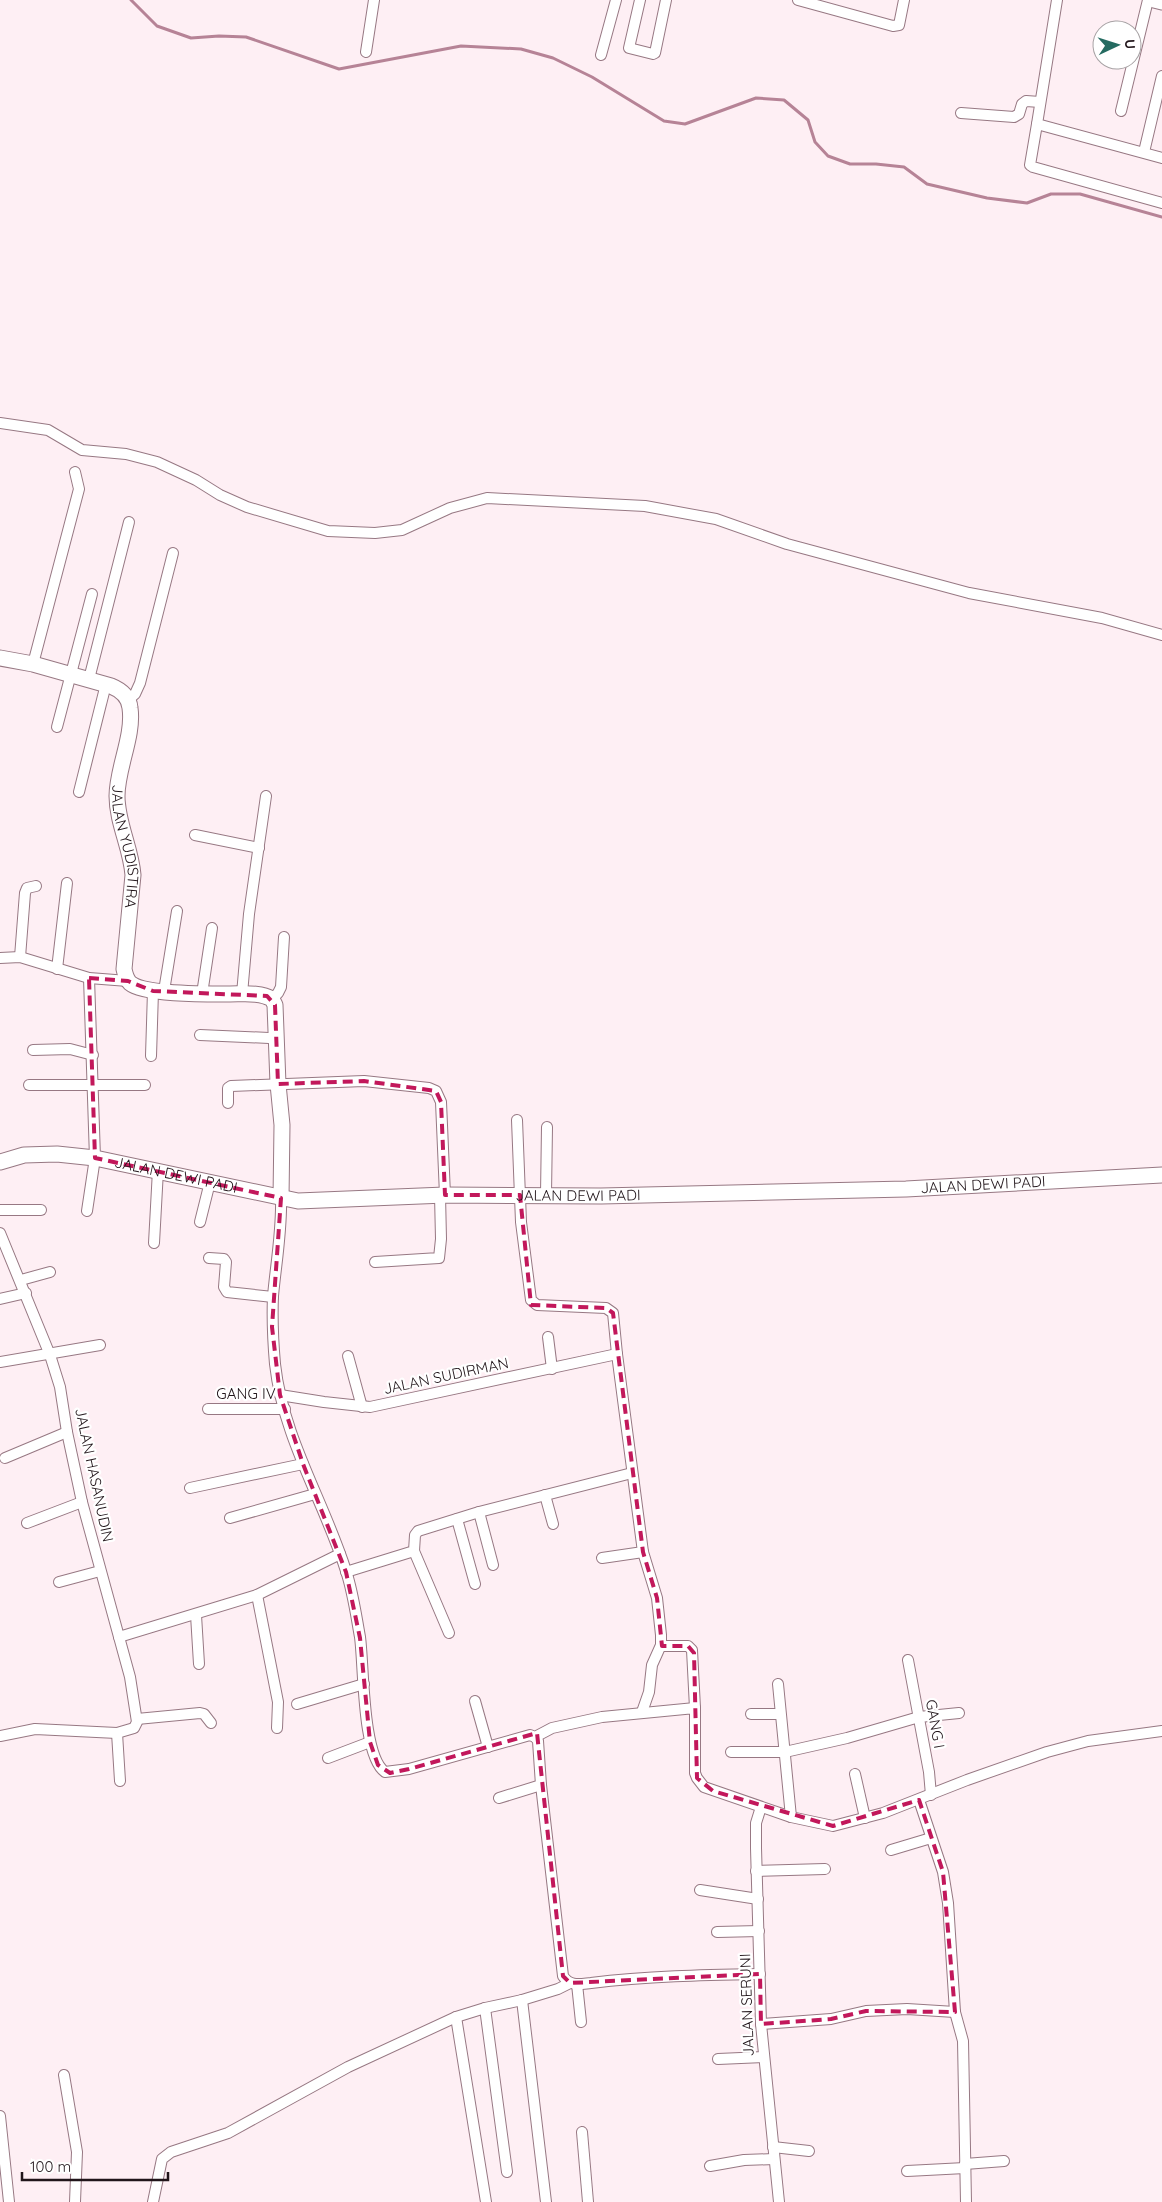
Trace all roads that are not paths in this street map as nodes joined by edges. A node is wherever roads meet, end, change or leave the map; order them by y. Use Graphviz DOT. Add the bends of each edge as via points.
graph roads {
  1 [pos="374,0"];
  2 [pos="616,0"];
  3 [pos="640,0"];
  4 [pos="666,0"];
  5 [pos="798,0"];
  6 [pos="904,0"];
  7 [pos="1057,0"];
  8 [pos="1156,1"];
  9 [pos="366,52"];
  10 [pos="601,55"];
  11 [pos="1162,76"];
  12 [pos="1040,102"];
  13 [pos="1122,111"];
  14 [pos="960,113"];
  15 [pos="1037,124"];
  16 [pos="1144,152"];
  17 [pos="1162,158"];
  18 [pos="1162,203"];
  19 [pos="0,423"];
  20 [pos="75,472"];
  21 [pos="129,522"];
  22 [pos="173,554"];
  23 [pos="92,594"];
  24 [pos="1162,635"];
  25 [pos="0,658"];
  26 [pos="32,664"];
  27 [pos="71,675"];
  28 [pos="89,680"];
  29 [pos="106,684"];
  30 [pos="128,700"];
  31 [pos="57,727"];
  32 [pos="79,792"];
  33 [pos="266,796"];
  34 [pos="195,835"];
  35 [pos="259,848"];
  36 [pos="67,883"];
  37 [pos="36,886"];
  38 [pos="177,911"];
  39 [pos="212,928"];
  40 [pos="284,937"];
  41 [pos="20,957"];
  42 [pos="0,958"];
  43 [pos="57,970"];
  44 [pos="90,978"];
  45 [pos="128,981"];
  46 [pos="158,991"];
  47 [pos="202,994"];
  48 [pos="242,994"];
  49 [pos="272,999"];
  50 [pos="200,1035"];
  51 [pos="276,1040"];
  52 [pos="33,1050"];
  53 [pos="93,1054"];
  54 [pos="151,1056"];
  55 [pos="94,1084"];
  56 [pos="278,1084"];
  57 [pos="29,1085"];
  58 [pos="145,1085"];
  59 [pos="228,1103"];
  60 [pos="517,1120"];
  61 [pos="547,1127"];
  62 [pos="95,1158"];
  63 [pos="0,1162"];
  64 [pos="158,1170"];
  65 [pos="1162,1176"];
  66 [pos="210,1182"];
  67 [pos="520,1194"];
  68 [pos="546,1194"];
  69 [pos="442,1195"];
  70 [pos="281,1198"];
  71 [pos="0,1210"];
  72 [pos="41,1210"];
  73 [pos="87,1211"];
  74 [pos="200,1222"];
  75 [pos="0,1234"];
  76 [pos="154,1243"];
  77 [pos="209,1258"];
  78 [pos="375,1262"];
  79 [pos="50,1272"];
  80 [pos="20,1280"];
  81 [pos="26,1293"];
  82 [pos="273,1297"];
  83 [pos="0,1299"];
  84 [pos="548,1337"];
  85 [pos="100,1345"];
  86 [pos="617,1354"];
  87 [pos="50,1355"];
  88 [pos="348,1356"];
  89 [pos="0,1362"];
  90 [pos="552,1369"];
  91 [pos="280,1395"];
  92 [pos="362,1407"];
  93 [pos="208,1409"];
  94 [pos="284,1409"];
  95 [pos="67,1432"];
  96 [pos="5,1458"];
  97 [pos="302,1464"];
  98 [pos="632,1473"];
  99 [pos="190,1488"];
  100 [pos="315,1494"];
  101 [pos="546,1495"];
  102 [pos="82,1502"];
  103 [pos="479,1512"];
  104 [pos="230,1518"];
  105 [pos="458,1519"];
  106 [pos="26,1523"];
  107 [pos="553,1524"];
  108 [pos="414,1551"];
  109 [pos="643,1552"];
  110 [pos="340,1554"];
  111 [pos="602,1558"];
  112 [pos="493,1565"];
  113 [pos="100,1571"];
  114 [pos="346,1572"];
  115 [pos="59,1582"];
  116 [pos="474,1584"];
  117 [pos="257,1595"];
  118 [pos="196,1615"];
  119 [pos="449,1633"];
  120 [pos="119,1637"];
  121 [pos="661,1646"];
  122 [pos="908,1660"];
  123 [pos="199,1664"];
  124 [pos="364,1684"];
  125 [pos="778,1684"];
  126 [pos="475,1701"];
  127 [pos="297,1704"];
  128 [pos="695,1708"];
  129 [pos="642,1712"];
  130 [pos="959,1713"];
  131 [pos="751,1714"];
  132 [pos="780,1714"];
  133 [pos="919,1717"];
  134 [pos="136,1723"];
  135 [pos="211,1723"];
  136 [pos="277,1728"];
  137 [pos="1162,1731"];
  138 [pos="117,1733"];
  139 [pos="0,1736"];
  140 [pos="535,1737"];
  141 [pos="370,1742"];
  142 [pos="488,1748"];
  143 [pos="731,1752"];
  144 [pos="785,1752"];
  145 [pos="328,1758"];
  146 [pos="855,1774"];
  147 [pos="120,1781"];
  148 [pos="541,1785"];
  149 [pos="931,1795"];
  150 [pos="499,1798"];
  151 [pos="919,1800"];
  152 [pos="761,1807"];
  153 [pos="791,1816"];
  154 [pos="865,1818"];
  155 [pos="931,1838"];
  156 [pos="891,1850"];
  157 [pos="825,1869"];
  158 [pos="756,1871"];
  159 [pos="700,1890"];
  160 [pos="758,1899"];
  161 [pos="759,1931"];
  162 [pos="717,1932"];
  163 [pos="760,1974"];
  164 [pos="574,1983"];
  165 [pos="522,2000"];
  166 [pos="484,2008"];
  167 [pos="955,2012"];
  168 [pos="456,2017"];
  169 [pos="580,2022"];
  170 [pos="761,2024"];
  171 [pos="764,2057"];
  172 [pos="718,2058"];
  173 [pos="64,2075"];
  174 [pos="0,2116"];
  175 [pos="582,2132"];
  176 [pos="773,2147"];
  177 [pos="809,2151"];
  178 [pos="774,2159"];
  179 [pos="1004,2161"];
  180 [pos="710,2166"];
  181 [pos="965,2166"];
  182 [pos="507,2172"];
  183 [pos="907,2172"];
  184 [pos="9,2202"];
  185 [pos="75,2202"];
  186 [pos="153,2202"];
  187 [pos="486,2202"];
  188 [pos="546,2202"];
  189 [pos="588,2202"];
  190 [pos="779,2202"];
  191 [pos="966,2202"];
  1 -- 9 [label="street"];
  2 -- 10 [label="street"];
  3 -- 4 [label="street" via="629,48 653,54"];
  5 -- 6 [label="street" via="893,26 899,25"];
  7 -- 12 [label="street"];
  8 -- 13 [label="street"];
  11 -- 16 [label="street"];
  12 -- 14 [label="street" via="1022,104 1014,118"];
  12 -- 15 [label="street"];
  15 -- 16 [label="street"];
  15 -- 18 [label="street" via="1030,164 1033,167"];
  16 -- 17 [label="street"];
  19 -- 24 [label="street" via="48,430 82,450 126,454 157,462 247,507 328,531 375,533 402,530 450,508 487,498 645,506 716,519 787,544 969,593 1102,618"];
  20 -- 26 [label="street" via="79,489"];
  21 -- 28 [label="street"];
  22 -- 30 [label="street" via="140,683 136,694"];
  23 -- 27 [label="street"];
  25 -- 26 [label="street"];
  26 -- 27 [label="street"];
  27 -- 28 [label="street"];
  27 -- 31 [label="street"];
  28 -- 29 [label="street"];
  29 -- 30 [label="street" via="118,689"];
  29 -- 32 [label="street"];
  30 -- 45 [label="street, JALAN YUDISTIRA" via="130,720 117,796 134,875 124,969"];
  33 -- 35 [label="street"];
  34 -- 35 [label="street"];
  35 -- 48 [label="street"];
  36 -- 43 [label="street"];
  37 -- 41 [label="street" via="27,888 25,893"];
  38 -- 46 [label="street"];
  39 -- 47 [label="street"];
  40 -- 49 [label="street" via="281,987"];
  41 -- 42 [label="street"];
  41 -- 43 [label="street"];
  43 -- 44 [label="street"];
  44 -- 45 [label="street"];
  44 -- 53 [label="street"];
  45 -- 46 [label="street"];
  46 -- 47 [label="street"];
  46 -- 54 [label="street"];
  47 -- 48 [label="street"];
  48 -- 49 [label="street" via="259,994"];
  49 -- 51 [label="street"];
  50 -- 51 [label="street"];
  51 -- 56 [label="street"];
  52 -- 53 [label="street" via="70,1049"];
  53 -- 55 [label="street"];
  55 -- 57 [label="street"];
  55 -- 58 [label="street"];
  55 -- 62 [label="street"];
  56 -- 59 [label="street" via="231,1086 228,1088"];
  56 -- 69 [label="street" via="364,1081 436,1091 441,1102"];
  56 -- 70 [label="street" via="282,1125"];
  60 -- 67 [label="street"];
  61 -- 68 [label="street"];
  62 -- 63 [label="street, JALAN DEWI PADI" via="32,1155"];
  62 -- 64 [label="street, JALAN DEWI PADI"];
  62 -- 73 [label="street"];
  64 -- 66 [label="street, JALAN DEWI PADI"];
  64 -- 76 [label="street"];
  65 -- 68 [label="street, JALAN DEWI PADI" via="906,1189 610,1196"];
  66 -- 70 [label="street, JALAN DEWI PADI"];
  66 -- 74 [label="street"];
  67 -- 68 [label="street, JALAN DEWI PADI"];
  67 -- 69 [label="street, JALAN DEWI PADI"];
  67 -- 86 [label="street" via="531,1300 537,1305 611,1309"];
  69 -- 70 [label="street, JALAN DEWI PADI" via="298,1202"];
  69 -- 78 [label="street" via="439,1258"];
  70 -- 82 [label="street" via="280,1244"];
  71 -- 72 [label="street"];
  75 -- 80 [label="street, JALAN HASANUDIN"];
  77 -- 82 [label="street" via="226,1262 224,1287 227,1292"];
  79 -- 80 [label="street"];
  80 -- 81 [label="street, JALAN HASANUDIN"];
  81 -- 83 [label="street"];
  81 -- 87 [label="street, JALAN HASANUDIN"];
  82 -- 91 [label="street" via="273,1334"];
  84 -- 90 [label="street"];
  85 -- 87 [label="street"];
  86 -- 90 [label="street, JALAN SUDIRMAN"];
  86 -- 98 [label="street"];
  87 -- 89 [label="street"];
  87 -- 95 [label="street, JALAN HASANUDIN" via="60,1387"];
  88 -- 92 [label="street"];
  90 -- 92 [label="street, JALAN SUDIRMAN"];
  91 -- 92 [label="street, JALAN SUDIRMAN"];
  91 -- 94 [label="street"];
  93 -- 94 [label="street, GANG IV"];
  94 -- 97 [label="street"];
  95 -- 96 [label="street"];
  95 -- 102 [label="street, JALAN HASANUDIN"];
  97 -- 99 [label="street"];
  97 -- 100 [label="street"];
  98 -- 101 [label="street"];
  98 -- 109 [label="street"];
  100 -- 104 [label="street"];
  100 -- 110 [label="street"];
  101 -- 103 [label="street"];
  101 -- 107 [label="street"];
  102 -- 106 [label="street"];
  102 -- 113 [label="street, JALAN HASANUDIN"];
  103 -- 105 [label="street"];
  103 -- 112 [label="street"];
  105 -- 108 [label="street" via="418,1531 414,1535"];
  105 -- 116 [label="street"];
  108 -- 114 [label="street"];
  108 -- 119 [label="street"];
  109 -- 111 [label="street"];
  109 -- 121 [label="street" via="657,1598"];
  110 -- 114 [label="street"];
  110 -- 117 [label="street"];
  113 -- 115 [label="street"];
  113 -- 120 [label="street, JALAN HASANUDIN"];
  114 -- 124 [label="street" via="360,1638"];
  117 -- 118 [label="street"];
  117 -- 136 [label="street" via="278,1702"];
  118 -- 120 [label="street"];
  118 -- 123 [label="street"];
  120 -- 134 [label="street, JALAN HASANUDIN" via="130,1677"];
  121 -- 128 [label="street" via="688,1646 692,1650"];
  121 -- 129 [label="street" via="652,1664 649,1692"];
  122 -- 133 [label="street, GANG I"];
  124 -- 127 [label="street"];
  124 -- 141 [label="street"];
  125 -- 132 [label="street"];
  126 -- 142 [label="street"];
  128 -- 129 [label="street"];
  128 -- 152 [label="street" via="697,1778 713,1791"];
  129 -- 140 [label="street" via="552,1728"];
  130 -- 133 [label="street"];
  131 -- 132 [label="street"];
  132 -- 144 [label="street"];
  133 -- 144 [label="street"];
  133 -- 149 [label="street, GANG I"];
  134 -- 135 [label="street" via="200,1713"];
  134 -- 138 [label="street"];
  137 -- 149 [label="street" via="1060,1748"];
  138 -- 139 [label="street" via="35,1729"];
  138 -- 147 [label="street"];
  140 -- 142 [label="street" via="530,1735"];
  140 -- 148 [label="street"];
  141 -- 142 [label="street" via="378,1765 385,1772"];
  141 -- 145 [label="street"];
  143 -- 144 [label="street"];
  144 -- 153 [label="street"];
  146 -- 154 [label="street"];
  148 -- 150 [label="street"];
  148 -- 164 [label="street" via="563,1976"];
  149 -- 151 [label="street"];
  151 -- 154 [label="street"];
  151 -- 155 [label="street"];
  152 -- 153 [label="street"];
  152 -- 158 [label="street, JALAN SERUNI" via="756,1823"];
  153 -- 154 [label="street" via="833,1826"];
  155 -- 156 [label="street"];
  155 -- 167 [label="street" via="943,1872 948,1903"];
  157 -- 158 [label="street"];
  158 -- 160 [label="street, JALAN SERUNI"];
  159 -- 160 [label="street"];
  160 -- 161 [label="street, JALAN SERUNI"];
  161 -- 162 [label="street"];
  161 -- 163 [label="street, JALAN SERUNI"];
  163 -- 164 [label="street" via="641,1976"];
  163 -- 170 [label="street, JALAN SERUNI"];
  164 -- 165 [label="street"];
  164 -- 169 [label="street"];
  165 -- 166 [label="street"];
  165 -- 188 [label="street"];
  166 -- 168 [label="street"];
  166 -- 182 [label="street"];
  167 -- 170 [label="street" via="866,2011 831,2019"];
  167 -- 181 [label="street" via="963,2041"];
  168 -- 186 [label="street" via="348,2067 228,2133 171,2152 162,2159"];
  168 -- 187 [label="street"];
  170 -- 171 [label="street, JALAN SERUNI"];
  171 -- 172 [label="street"];
  171 -- 176 [label="street, JALAN SERUNI"];
  173 -- 185 [label="street" via="77,2152"];
  174 -- 184 [label="street"];
  175 -- 189 [label="street"];
  176 -- 177 [label="street"];
  176 -- 178 [label="street, JALAN SERUNI"];
  178 -- 180 [label="street"];
  178 -- 190 [label="street, JALAN SERUNI"];
  179 -- 181 [label="street"];
  181 -- 183 [label="street"];
  181 -- 191 [label="street"];
}
